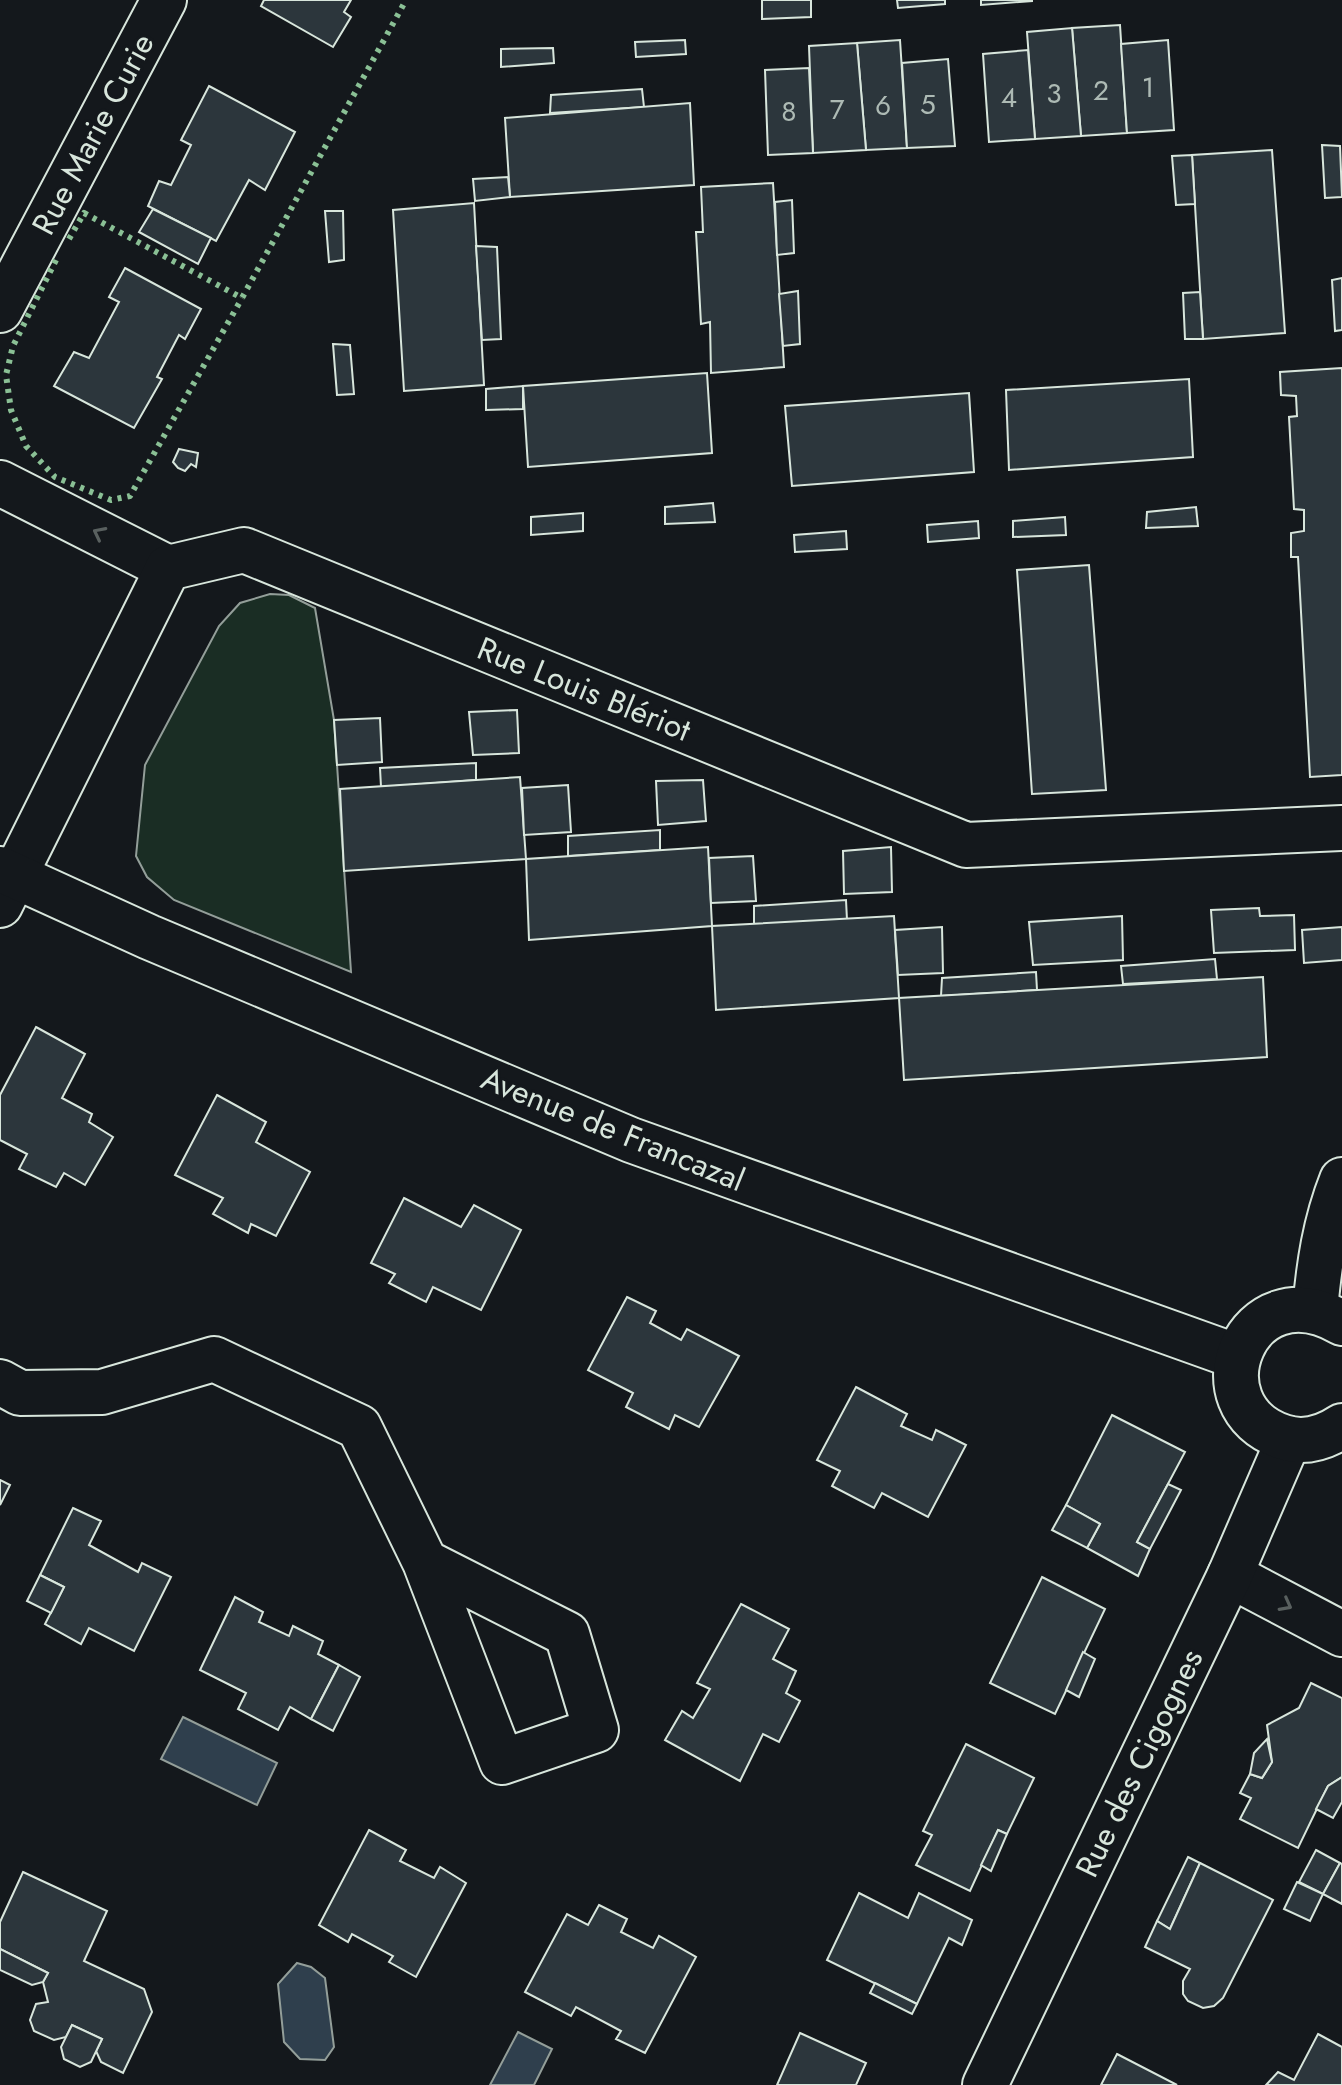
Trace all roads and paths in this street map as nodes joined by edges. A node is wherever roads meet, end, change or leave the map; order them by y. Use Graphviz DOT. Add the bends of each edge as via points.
graph roads {
  1 [pos="164,0"];
  2 [pos="0,310"];
  3 [pos="0,483"];
  4 [pos="168,568"];
  5 [pos="1342,828"];
  6 [pos="5,883"];
  7 [pos="1342,1180"];
  8 [pos="1328,1317"];
  9 [pos="1238,1357"];
  10 [pos="0,1382"];
  11 [pos="1342,1426"];
  12 [pos="1289,1439"];
  13 [pos="425,1562"];
  14 [pos="1230,1575"];
  15 [pos="1342,1634"];
  16 [pos="985,2085"];
  1 -- 2 [label="street, Rue Marie Curie"];
  4 -- 3 [label="street, one-way"];
  4 -- 5 [label="street, Rue Louis Blériot" via="244,550 966,845"];
  4 -- 6 [label="street"];
  6 -- 9 [label="street, Avenue de Francazal" via="149,937 631,1140"];
  7 -- 8 [label="street" via="1319,1263"];
  8 -- 9 [label="street" via="1287,1310 1274,1315 1251,1333"];
  9 -- 12 [label="street" via="1237,1385 1246,1409 1272,1434"];
  10 -- 13 [label="street" via="20,1393 102,1392 214,1359 359,1427"];
  11 -- 12 [label="street" via="1321,1437"];
  12 -- 14 [label="street, Rue des Cigognes"];
  13 -- 13 [label="street" via="502,1762 596,1730 567,1634"];
  14 -- 15 [label="street, one-way"];
  14 -- 16 [label="street, Rue des Cigognes"];
}
